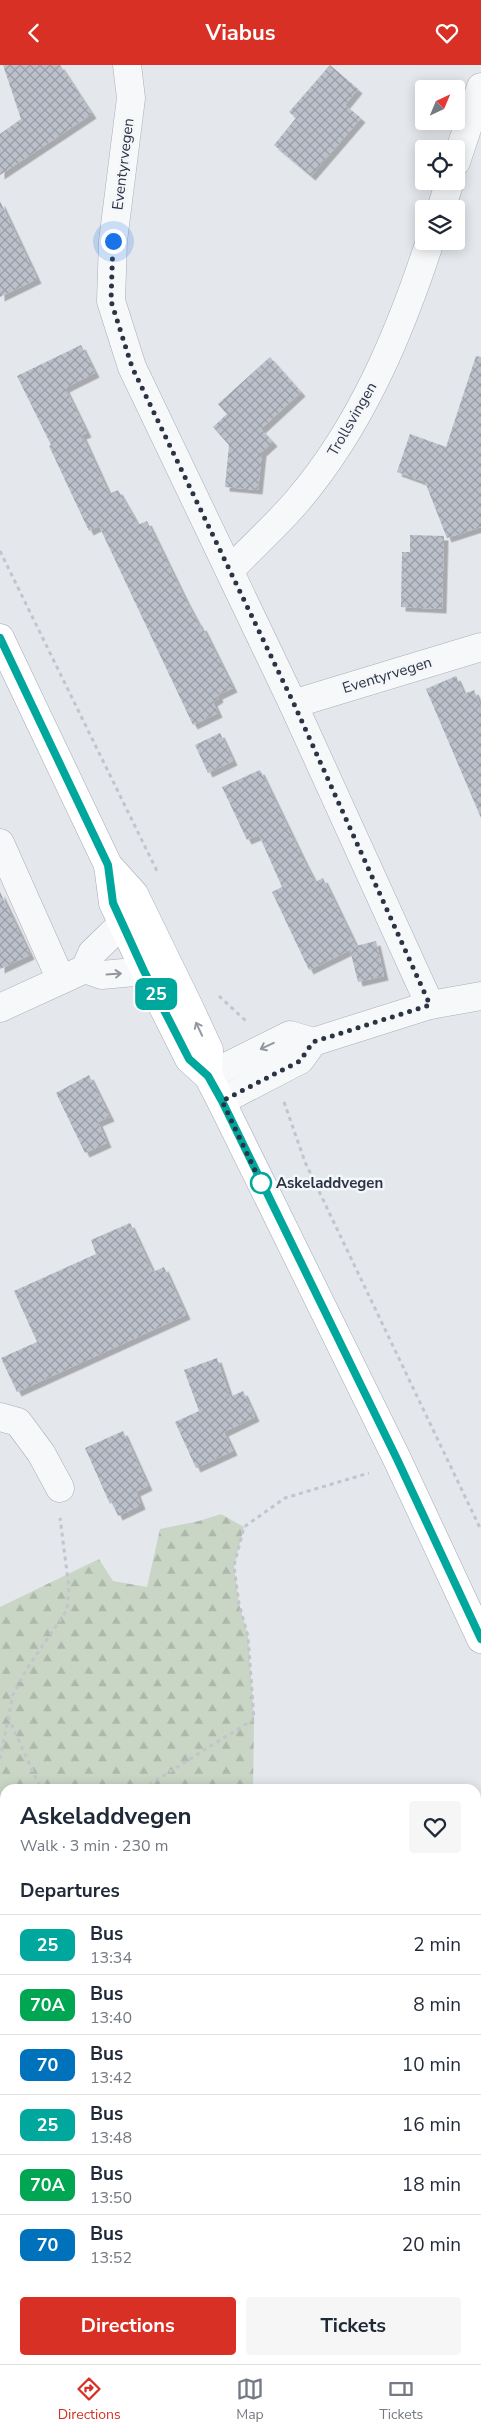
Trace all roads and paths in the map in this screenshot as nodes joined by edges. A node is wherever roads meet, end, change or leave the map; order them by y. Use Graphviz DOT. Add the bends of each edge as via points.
graph roads {
  1 [pos="127,65"];
  2 [pos="481,87"];
  3 [pos="463,140"];
  4 [pos="427,250"];
  5 [pos="0,551"];
  6 [pos="230,570"];
  7 [pos="0,638"];
  8 [pos="481,647"];
  9 [pos="294,704"];
  10 [pos="0,843"];
  11 [pos="108,865"];
  12 [pos="161,879"];
  13 [pos="122,924"];
  14 [pos="144,971"];
  15 [pos="73,975"];
  16 [pos="218,994"];
  17 [pos="481,996"];
  18 [pos="430,1005"];
  19 [pos="0,1008"];
  20 [pos="251,1029"];
  21 [pos="313,1042"];
  22 [pos="208,1076"];
  23 [pos="283,1098"];
  24 [pos="222,1101"];
  25 [pos="0,1417"];
  26 [pos="397,1459"];
  27 [pos="60,1488"];
  28 [pos="481,1530"];
  29 [pos="481,1639"];
  30 [pos="8,1717"];
  31 [pos="0,1759"];
  32 [pos="39,1784"];
  33 [pos="150,1784"];
  1 -- 6 [label="street, Eventyrvegen" via="131,98 113,241 111,301 132,367"];
  2 -- 3 [label="street"];
  4 -- 6 [label="street, Trollsvingen" via="400,325 338,446 298,501"];
  5 -- 12 [label="path"];
  6 -- 9 [label="street, Eventyrvegen"];
  7 -- 11 [label="main road"];
  8 -- 9 [label="street, Eventyrvegen"];
  9 -- 18 [label="street, Eventyrvegen"];
  10 -- 15 [label="street"];
  11 -- 13 [label="main road" via="113,903"];
  22 -- 11 [label="main road, one-way" via="209,1050 190,1009 134,893"];
  13 -- 14 [label="main road"];
  13 -- 15 [label="street"];
  15 -- 14 [label="street, one-way"];
  14 -- 22 [label="main road" via="189,1059"];
  15 -- 19 [label="street"];
  16 -- 20 [label="path"];
  17 -- 18 [label="street"];
  18 -- 21 [label="street"];
  21 -- 22 [label="street, one-way" via="290,1035"];
  21 -- 24 [label="street" via="300,1061"];
  22 -- 24 [label="main road"];
  23 -- 28 [label="path" via="305,1162"];
  24 -- 26 [label="main road"];
  25 -- 27 [label="street" via="18,1422 41,1453"];
  26 -- 29 [label="main road"];
  26 -- 33 [label="path" via="371,1472 285,1498 244,1527 234,1566 239,1604 248,1635 254,1719"];
  27 -- 30 [label="path" via="67,1610 12,1695"];
  30 -- 31 [label="path"];
  30 -- 32 [label="path"];
}
